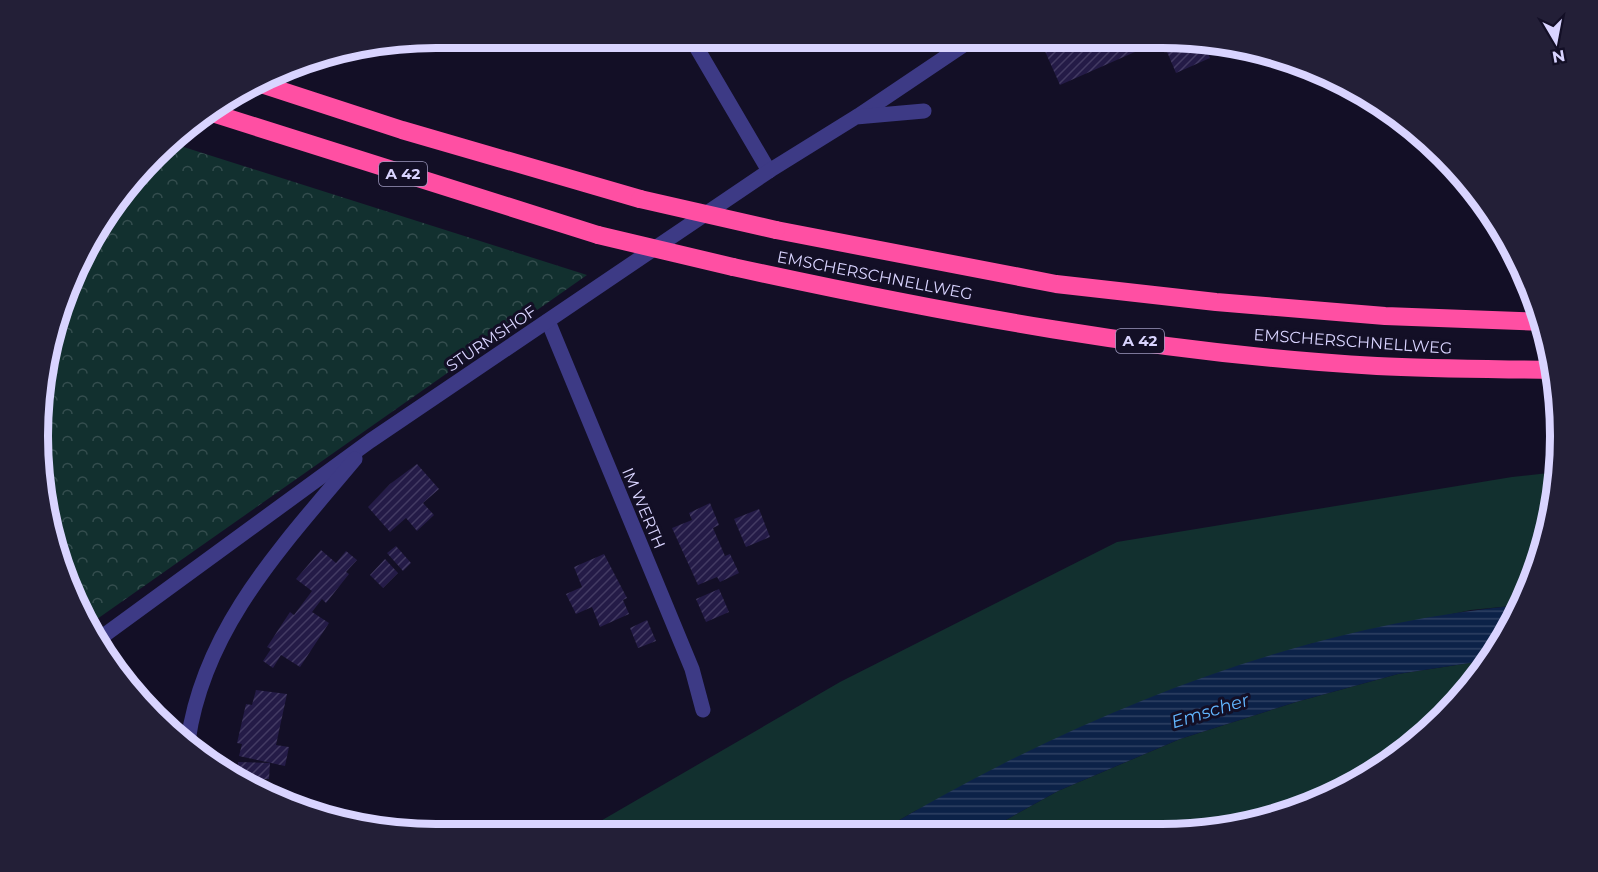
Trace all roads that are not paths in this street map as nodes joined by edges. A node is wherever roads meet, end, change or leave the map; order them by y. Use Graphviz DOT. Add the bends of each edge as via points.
graph roads {
  1 [pos="697,48"];
  2 [pos="959,48"];
  3 [pos="268,86"];
  4 [pos="924,111"];
  5 [pos="218,115"];
  6 [pos="856,117"];
  7 [pos="769,171"];
  8 [pos="548,321"];
  9 [pos="1532,322"];
  10 [pos="1545,370"];
  11 [pos="370,441"];
  12 [pos="103,636"];
  13 [pos="703,710"];
  14 [pos="189,735"];
  1 -- 7 [label="street"];
  2 -- 6 [label="street"];
  3 -- 9 [label="highway, EMSCHERSCHNELLWEG / A 42, bridge" via="640,199 776,230 1056,284 1385,316"];
  4 -- 6 [label="street, STURMSHOF"];
  5 -- 10 [label="highway, EMSCHERSCHNELLWEG / A 42, bridge" via="598,235 889,301 1208,351 1376,366"];
  6 -- 7 [label="street, STURMSHOF"];
  7 -- 8 [label="street, STURMSHOF"];
  8 -- 11 [label="street, STURMSHOF"];
  8 -- 13 [label="street, IM WERTH" via="692,669"];
  11 -- 12 [label="street, STURMSHOF"];
  11 -- 14 [label="street" via="257,578 230,619 204,677"];
}
